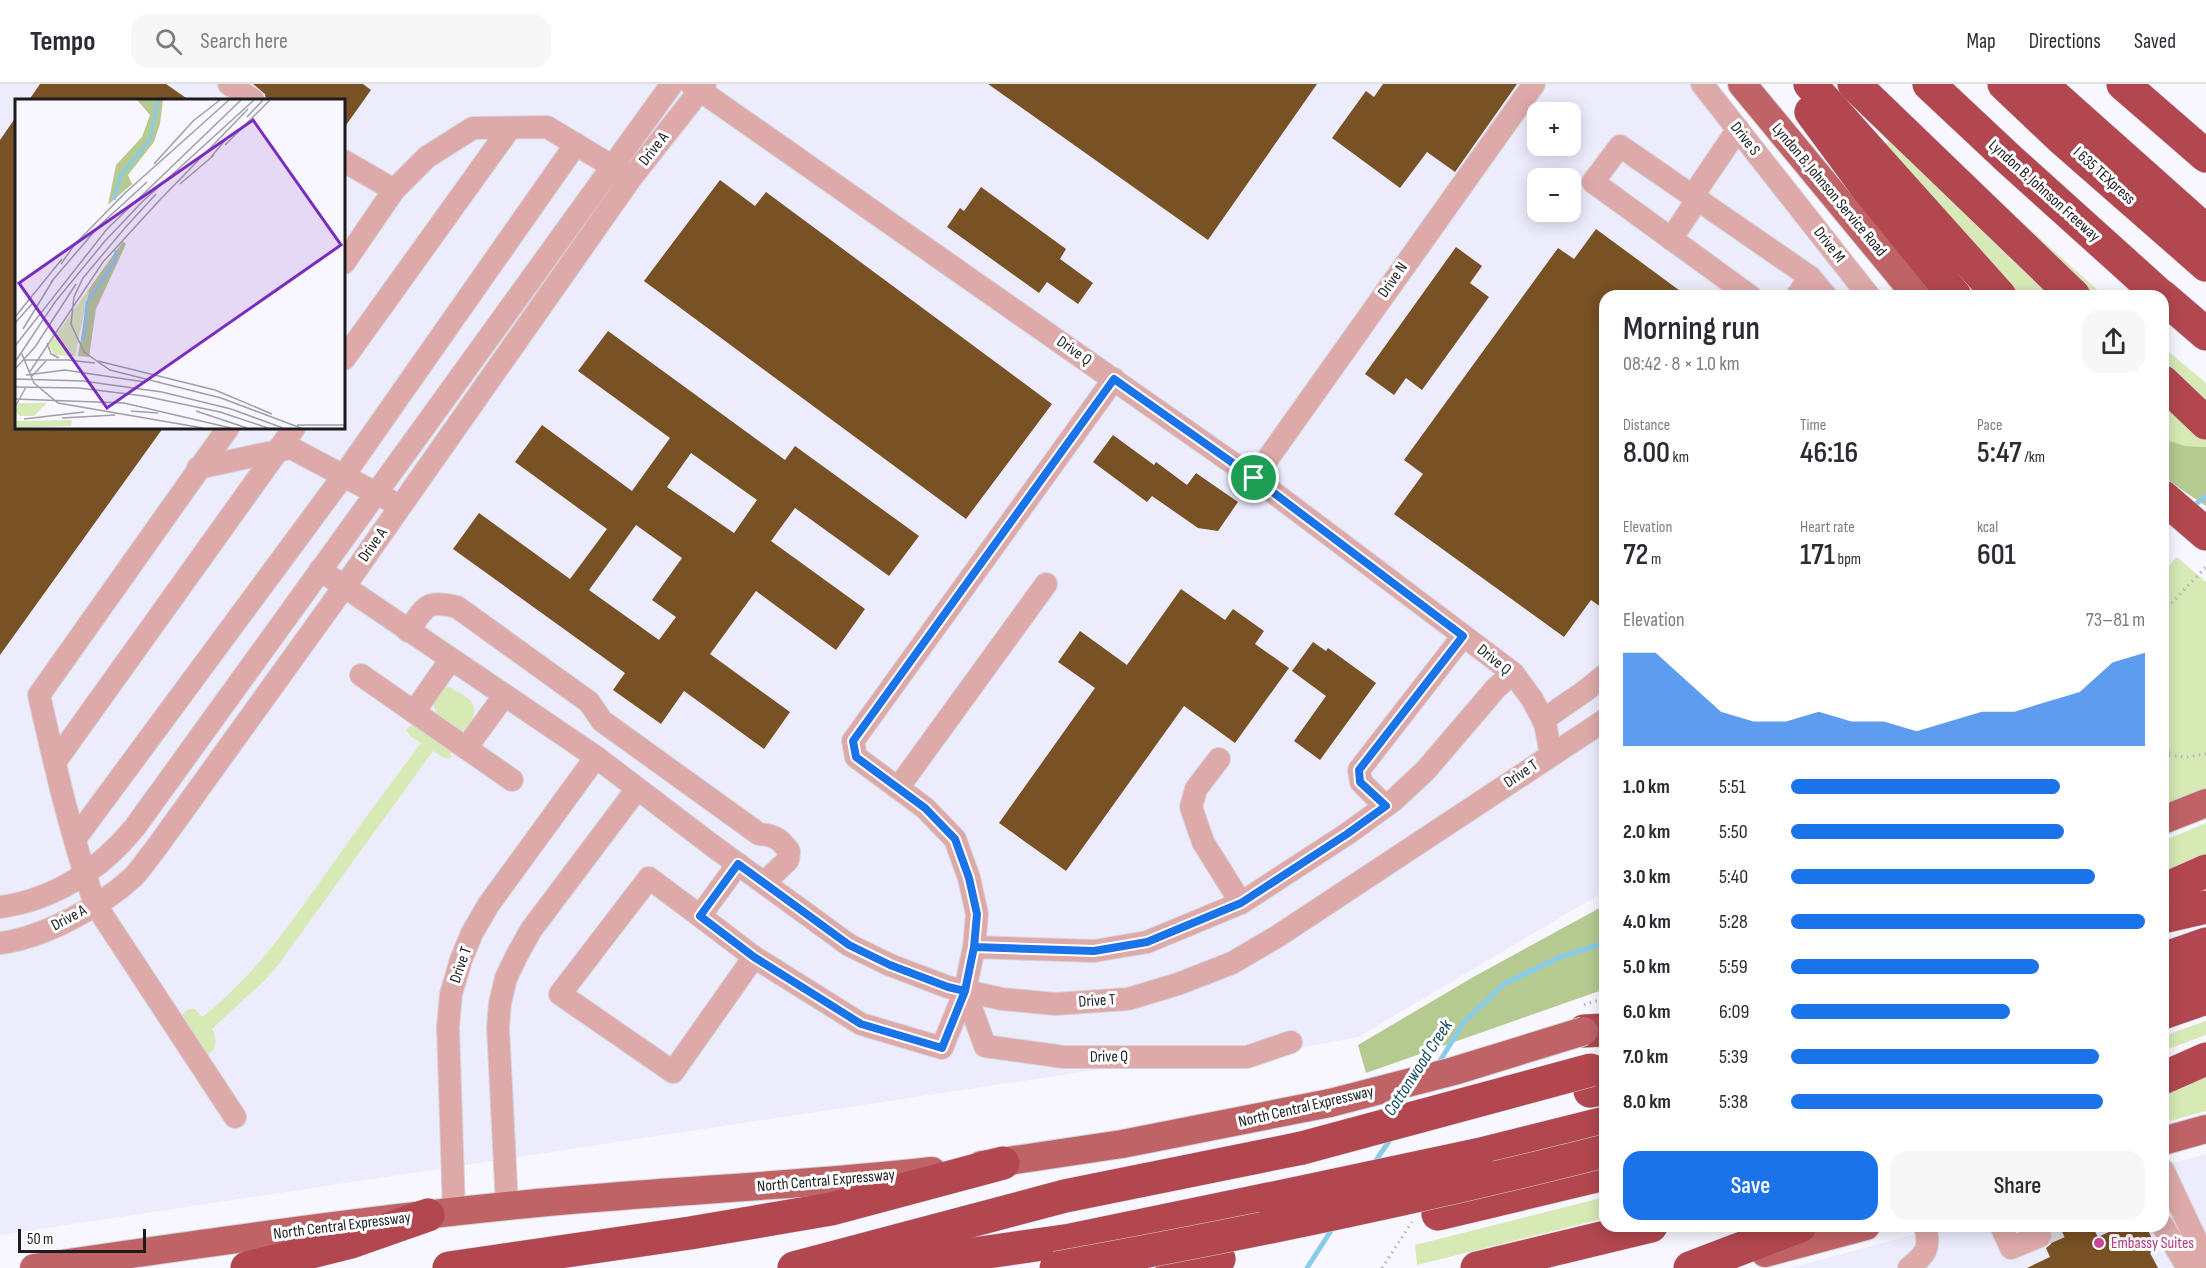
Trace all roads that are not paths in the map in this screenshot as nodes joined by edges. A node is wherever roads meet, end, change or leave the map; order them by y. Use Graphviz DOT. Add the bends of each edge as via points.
graph roads {
  1 [pos="229,84"];
  2 [pos="672,84"];
  3 [pos="1534,84"];
  4 [pos="1702,84"];
  5 [pos="1742,84"];
  6 [pos="1790,84"];
  7 [pos="1810,84"];
  8 [pos="1854,84"];
  9 [pos="1929,84"];
  10 [pos="2004,84"];
  11 [pos="2042,84"];
  12 [pos="2123,84"];
  13 [pos="698,86"];
  14 [pos="252,99"];
  15 [pos="510,128"];
  16 [pos="1742,135"];
  17 [pos="576,144"];
  18 [pos="2206,156"];
  19 [pos="345,163"];
  20 [pos="612,166"];
  21 [pos="631,178"];
  22 [pos="394,190"];
  23 [pos="1789,194"];
  24 [pos="1697,200"];
  25 [pos="2206,231"];
  26 [pos="562,235"];
  27 [pos="1671,239"];
  28 [pos="582,249"];
  29 [pos="345,262"];
  30 [pos="2206,265"];
  31 [pos="1810,277"];
  32 [pos="1742,290"];
  33 [pos="1801,290"];
  34 [pos="1821,290"];
  35 [pos="1864,290"];
  36 [pos="1912,290"];
  37 [pos="1950,290"];
  38 [pos="1995,290"];
  39 [pos="2068,290"];
  40 [pos="2155,290"];
  41 [pos="2169,302"];
  42 [pos="2206,334"];
  43 [pos="345,358"];
  44 [pos="1114,379"];
  45 [pos="2169,388"];
  46 [pos="2206,423"];
  47 [pos="227,429"];
  48 [pos="293,429"];
  49 [pos="277,451"];
  50 [pos="198,468"];
  51 [pos="344,475"];
  52 [pos="1254,478"];
  53 [pos="376,492"];
  54 [pos="2169,502"];
  55 [pos="400,507"];
  56 [pos="2169,513"];
  57 [pos="2206,534"];
  58 [pos="2206,540"];
  59 [pos="320,570"];
  60 [pos="1046,584"];
  61 [pos="344,587"];
  62 [pos="408,631"];
  63 [pos="1463,636"];
  64 [pos="451,659"];
  65 [pos="1513,673"];
  66 [pos="361,675"];
  67 [pos="1599,680"];
  68 [pos="504,696"];
  69 [pos="414,712"];
  70 [pos="1543,720"];
  71 [pos="1599,724"];
  72 [pos="466,748"];
  73 [pos="1551,755"];
  74 [pos="596,758"];
  75 [pos="1220,759"];
  76 [pos="55,762"];
  77 [pos="512,780"];
  78 [pos="898,788"];
  79 [pos="638,789"];
  80 [pos="2206,803"];
  81 [pos="1386,806"];
  82 [pos="2169,818"];
  83 [pos="75,839"];
  84 [pos="738,864"];
  85 [pos="2206,871"];
  86 [pos="84,874"];
  87 [pos="765,883"];
  88 [pos="2169,887"];
  89 [pos="1241,903"];
  90 [pos="95,904"];
  91 [pos="0,907"];
  92 [pos="2206,907"];
  93 [pos="700,916"];
  94 [pos="2169,916"];
  95 [pos="0,943"];
  96 [pos="2206,944"];
  97 [pos="974,947"];
  98 [pos="754,957"];
  99 [pos="2169,957"];
  100 [pos="2206,974"];
  101 [pos="2169,986"];
  102 [pos="965,991"];
  103 [pos="2206,998"];
  104 [pos="2169,1011"];
  105 [pos="1598,1028"];
  106 [pos="1291,1042"];
  107 [pos="2206,1054"];
  108 [pos="2206,1059"];
  109 [pos="1599,1068"];
  110 [pos="2169,1068"];
  111 [pos="2169,1075"];
  112 [pos="2206,1084"];
  113 [pos="1599,1089"];
  114 [pos="2169,1093"];
  115 [pos="235,1117"];
  116 [pos="1599,1124"];
  117 [pos="2206,1129"];
  118 [pos="2169,1139"];
  119 [pos="1302,1148"];
  120 [pos="1599,1152"];
  121 [pos="1003,1162"];
  122 [pos="1599,1175"];
  123 [pos="2169,1184"];
  124 [pos="507,1206"];
  125 [pos="441,1214"];
  126 [pos="2169,1229"];
  127 [pos="1626,1232"];
  128 [pos="1784,1232"];
  129 [pos="1848,1232"];
  130 [pos="1926,1232"];
  131 [pos="2004,1232"];
  132 [pos="2040,1236"];
  133 [pos="2194,1244"];
  134 [pos="1760,1261"];
  135 [pos="34,1268"];
  136 [pos="247,1268"];
  137 [pos="449,1268"];
  138 [pos="794,1268"];
  139 [pos="875,1268"];
  140 [pos="1056,1268"];
  141 [pos="1172,1268"];
  142 [pos="1478,1268"];
  143 [pos="1690,1268"];
  144 [pos="1699,1268"];
  145 [pos="1909,1268"];
  1 -- 14 [label="lane"];
  2 -- 20 [label="lane, Drive A"];
  3 -- 52 [label="lane, Drive N"];
  4 -- 16 [label="lane, Drive S"];
  5 -- 36 [label="main road, Lyndon B. Johnson Service Road"];
  6 -- 37 [label="highway" via="1867,188"];
  7 -- 38 [label="highway"];
  8 -- 39 [label="highway"];
  9 -- 40 [label="highway, Lyndon B. Johnson Freeway"];
  10 -- 30 [label="highway, I 635 TEXpress"];
  11 -- 25 [label="highway, I 635 TEXpress"];
  12 -- 18 [label="highway"];
  13 -- 21 [label="lane, Drive A"];
  13 -- 44 [label="lane, Drive Q"];
  15 -- 17 [label="lane" via="547,127"];
  15 -- 22 [label="lane" via="473,128 427,157"];
  15 -- 43 [label="lane"];
  16 -- 23 [label="lane, Drive S"];
  16 -- 24 [label="lane" via="1698,188"];
  17 -- 20 [label="lane"];
  17 -- 51 [label="lane"];
  19 -- 22 [label="lane"];
  20 -- 21 [label="lane"];
  20 -- 26 [label="lane, Drive A"];
  21 -- 28 [label="lane, Drive A"];
  22 -- 29 [label="lane"];
  23 -- 35 [label="lane, Drive M"];
  24 -- 27 [label="lane"];
  24 -- 27 [label="lane" via="1620,146 1593,182"];
  24 -- 31 [label="lane"];
  26 -- 28 [label="lane"];
  26 -- 53 [label="lane, Drive A"];
  27 -- 32 [label="lane"];
  28 -- 55 [label="lane, Drive A"];
  31 -- 33 [label="lane"];
  31 -- 34 [label="lane"];
  41 -- 42 [label="highway, Lyndon B. Johnson Freeway"];
  44 -- 52 [label="lane, Drive Q"];
  44 -- 78 [label="lane" via="853,741 856,757"];
  45 -- 46 [label="highway"];
  47 -- 50 [label="lane"];
  48 -- 49 [label="lane"];
  49 -- 50 [label="lane"];
  49 -- 51 [label="lane" via="291,448"];
  49 -- 76 [label="lane"];
  50 -- 76 [label="lane" via="39,695"];
  51 -- 53 [label="lane"];
  51 -- 83 [label="lane"];
  52 -- 63 [label="lane, Drive Q"];
  53 -- 55 [label="lane"];
  53 -- 59 [label="lane, Drive A"];
  54 -- 57 [label="highway"];
  55 -- 61 [label="lane, Drive A"];
  56 -- 58 [label="main road"];
  59 -- 61 [label="lane, Drive T"];
  59 -- 86 [label="lane, Drive A" via="135,827 118,847"];
  60 -- 78 [label="lane"];
  61 -- 62 [label="lane, Drive T"];
  61 -- 90 [label="lane, Drive A" via="154,851 134,876"];
  62 -- 64 [label="lane, Drive T"];
  62 -- 87 [label="lane" via="426,607 438,602 457,607 589,702 602,721 759,834 780,839 789,851 788,860"];
  63 -- 65 [label="lane, Drive Q"];
  63 -- 81 [label="lane" via="1359,770 1360,782"];
  64 -- 68 [label="lane, Drive T"];
  64 -- 69 [label="lane"];
  65 -- 70 [label="lane, Drive Q"];
  65 -- 81 [label="lane" via="1426,770"];
  66 -- 69 [label="lane"];
  67 -- 70 [label="lane"];
  68 -- 72 [label="lane"];
  68 -- 74 [label="lane, Drive T"];
  69 -- 72 [label="lane"];
  70 -- 73 [label="lane, Drive Q"];
  71 -- 73 [label="lane"];
  72 -- 77 [label="lane"];
  73 -- 102 [label="lane, Drive T" via="1232,963 1128,999 1055,1004"];
  74 -- 79 [label="lane, Drive T"];
  74 -- 125 [label="lane, Drive T" via="489,904 461,960 451,994 448,1027"];
  75 -- 89 [label="lane" via="1196,789 1191,807 1203,842"];
  76 -- 83 [label="lane"];
  78 -- 97 [label="lane" via="925,808 955,839 977,914"];
  79 -- 84 [label="lane, Drive T"];
  79 -- 124 [label="lane" via="531,930 506,978 498,1027"];
  80 -- 82 [label="main road"];
  81 -- 89 [label="lane"];
  83 -- 86 [label="lane"];
  84 -- 87 [label="lane, Drive T"];
  84 -- 93 [label="lane"];
  85 -- 88 [label="highway"];
  86 -- 90 [label="lane"];
  86 -- 91 [label="lane, Drive A" via="47,895"];
  87 -- 102 [label="lane, Drive T" via="849,945 890,965"];
  89 -- 97 [label="lane" via="1147,942 1094,951"];
  90 -- 95 [label="lane, Drive A" via="54,928"];
  90 -- 115 [label="lane"];
  92 -- 94 [label="highway"];
  93 -- 98 [label="lane"];
  93 -- 98 [label="lane" via="649,878 560,994 673,1072"];
  96 -- 99 [label="highway"];
  97 -- 102 [label="lane"];
  98 -- 102 [label="lane" via="861,1024 942,1048"];
  100 -- 101 [label="highway"];
  102 -- 106 [label="lane, Drive Q" via="985,1046 1064,1057 1247,1057"];
  103 -- 104 [label="highway"];
  105 -- 121 [label="main road, North Central Expressway, bridge" via="1330,1103 1122,1144"];
  107 -- 110 [label="highway"];
  108 -- 111 [label="highway"];
  109 -- 119 [label="highway, bridge"];
  112 -- 114 [label="highway"];
  113 -- 119 [label="highway, bridge"];
  116 -- 139 [label="highway, bridge" via="1477,1155 1071,1240"];
  117 -- 118 [label="main road"];
  119 -- 138 [label="highway" via="1065,1196"];
  120 -- 140 [label="highway, bridge" via="1232,1236"];
  121 -- 124 [label="main road, North Central Expressway" via="863,1179"];
  121 -- 137 [label="highway" via="831,1209"];
  122 -- 141 [label="highway" via="1438,1214"];
  123 -- 133 [label="lane"];
  124 -- 125 [label="main road, North Central Expressway"];
  125 -- 135 [label="main road, North Central Expressway"];
  125 -- 136 [label="highway"];
  126 -- 133 [label="lane"];
  127 -- 142 [label="highway"];
  128 -- 143 [label="highway"];
  129 -- 134 [label="main road"];
  130 -- 145 [label="lane" via="1929,1241 1923,1256"];
  131 -- 132 [label="lane" via="2011,1248"];
  134 -- 144 [label="main road"];
}
